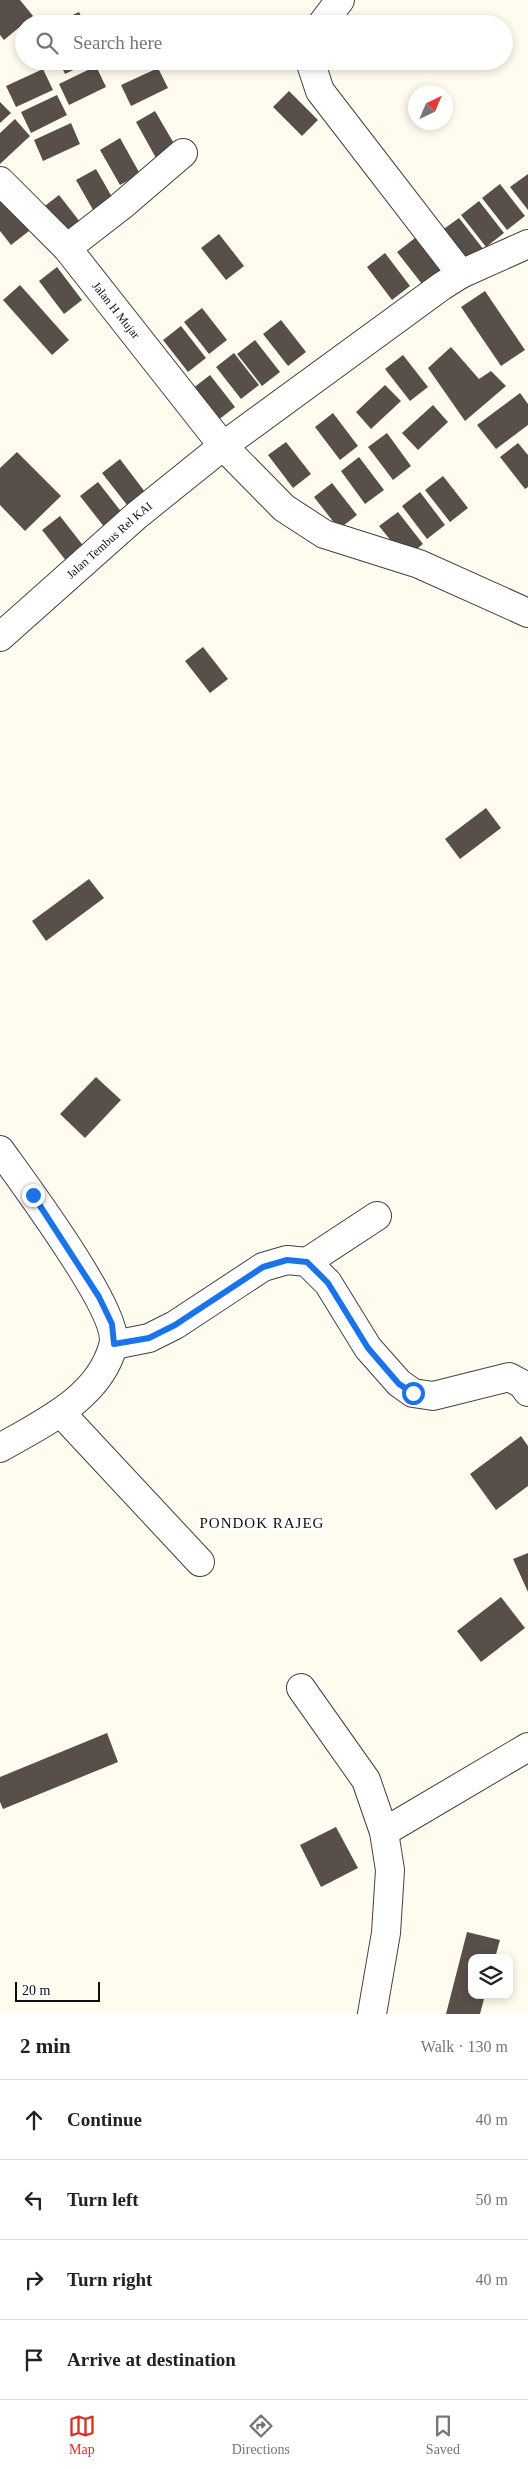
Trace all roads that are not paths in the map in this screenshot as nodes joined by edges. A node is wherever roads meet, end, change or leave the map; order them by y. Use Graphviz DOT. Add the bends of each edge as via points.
graph roads {
  1 [pos="340,0"];
  2 [pos="329,15"];
  3 [pos="313,70"];
  4 [pos="183,153"];
  5 [pos="0,181"];
  6 [pos="528,244"];
  7 [pos="67,248"];
  8 [pos="462,274"];
  9 [pos="223,446"];
  10 [pos="528,613"];
  11 [pos="0,637"];
  12 [pos="0,1150"];
  13 [pos="377,1216"];
  14 [pos="307,1262"];
  15 [pos="114,1344"];
  16 [pos="528,1392"];
  17 [pos="61,1413"];
  18 [pos="0,1448"];
  19 [pos="200,1562"];
  20 [pos="300,1688"];
  21 [pos="528,1747"];
  22 [pos="384,1832"];
  23 [pos="372,2014"];
  1 -- 2 [label="street"];
  3 -- 8 [label="street" via="320,91"];
  4 -- 7 [label="street" via="120,208"];
  5 -- 7 [label="street, Jalan H Mujar"];
  6 -- 8 [label="street, Jalan Tembus Rel KAI"];
  7 -- 9 [label="street, Jalan H Mujar"];
  8 -- 9 [label="street, Jalan Tembus Rel KAI"];
  9 -- 10 [label="street, Jalan H Mujar" via="284,508 324,534 419,564"];
  9 -- 11 [label="street, Jalan Tembus Rel KAI" via="136,516"];
  12 -- 15 [label="street" via="99,1297 112,1324"];
  13 -- 14 [label="street"];
  14 -- 15 [label="street" via="287,1260 263,1267 175,1325 149,1338"];
  14 -- 16 [label="street" via="328,1283 368,1348 399,1384 413,1393 433,1396 509,1377 522,1384"];
  15 -- 17 [label="street" via="102,1370 88,1389"];
  17 -- 18 [label="street"];
  17 -- 19 [label="street"];
  20 -- 22 [label="street" via="366,1780"];
  21 -- 22 [label="street"];
  22 -- 23 [label="street" via="390,1870 386,1934"];
}
